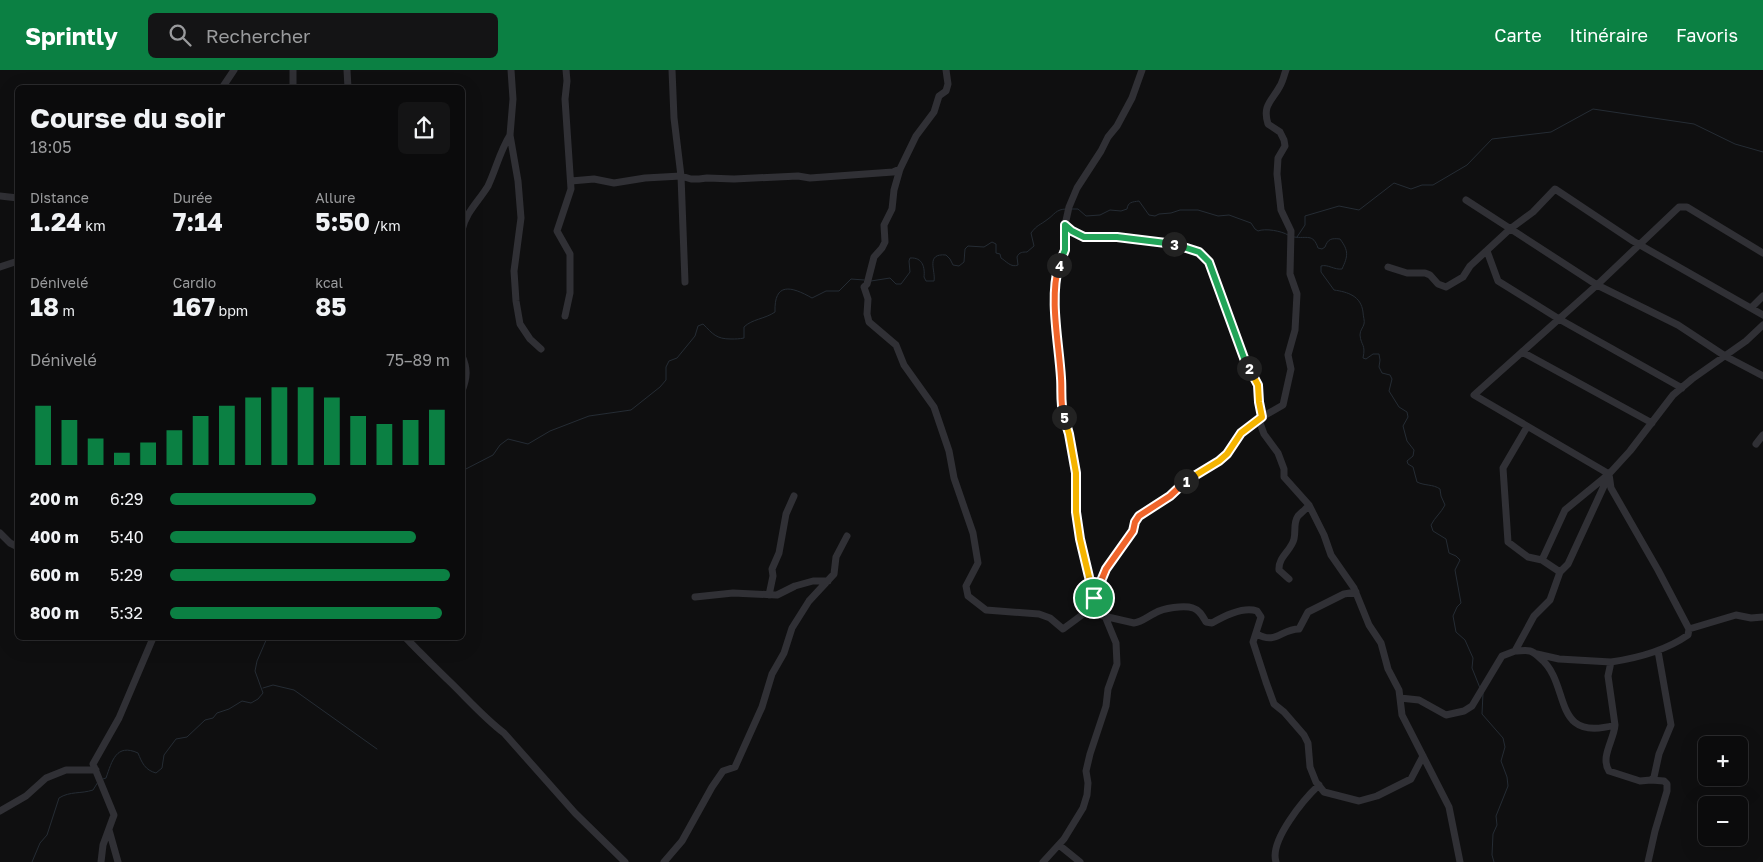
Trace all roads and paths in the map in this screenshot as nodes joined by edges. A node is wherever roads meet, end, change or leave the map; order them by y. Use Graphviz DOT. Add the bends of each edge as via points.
graph roads {
  1 [pos="234,70"];
  2 [pos="292,70"];
  3 [pos="347,70"];
  4 [pos="511,70"];
  5 [pos="566,70"];
  6 [pos="672,70"];
  7 [pos="946,70"];
  8 [pos="1142,70"];
  9 [pos="1286,70"];
  10 [pos="224,85"];
  11 [pos="293,85"];
  12 [pos="348,85"];
  13 [pos="510,135"];
  14 [pos="900,169"];
  15 [pos="681,176"];
  16 [pos="571,181"];
  17 [pos="0,196"];
  18 [pos="15,198"];
  19 [pos="1466,200"];
  20 [pos="465,220"];
  21 [pos="1065,225"];
  22 [pos="1510,230"];
  23 [pos="1639,245"];
  24 [pos="1487,251"];
  25 [pos="1763,253"];
  26 [pos="15,262"];
  27 [pos="0,267"];
  28 [pos="1388,267"];
  29 [pos="685,282"];
  30 [pos="1596,285"];
  31 [pos="1763,296"];
  32 [pos="1751,308"];
  33 [pos="1763,315"];
  34 [pos="565,316"];
  35 [pos="1559,319"];
  36 [pos="1763,325"];
  37 [pos="541,349"];
  38 [pos="1522,352"];
  39 [pos="1725,356"];
  40 [pos="465,362"];
  41 [pos="1763,376"];
  42 [pos="465,382"];
  43 [pos="1682,388"];
  44 [pos="1262,417"];
  45 [pos="1652,423"];
  46 [pos="1527,426"];
  47 [pos="1763,435"];
  48 [pos="1756,444"];
  49 [pos="1609,474"];
  50 [pos="794,496"];
  51 [pos="1310,505"];
  52 [pos="0,532"];
  53 [pos="847,536"];
  54 [pos="15,546"];
  55 [pos="1542,560"];
  56 [pos="1560,572"];
  57 [pos="1289,579"];
  58 [pos="828,581"];
  59 [pos="1356,592"];
  60 [pos="769,595"];
  61 [pos="694,597"];
  62 [pos="1094,598"];
  63 [pos="1086,612"];
  64 [pos="1105,617"];
  65 [pos="1763,617"];
  66 [pos="1689,629"];
  67 [pos="1256,634"];
  68 [pos="152,640"];
  69 [pos="408,640"];
  70 [pos="1515,651"];
  71 [pos="1658,651"];
  72 [pos="1535,654"];
  73 [pos="1611,662"];
  74 [pos="1400,698"];
  75 [pos="1615,725"];
  76 [pos="1423,756"];
  77 [pos="96,770"];
  78 [pos="1651,780"];
  79 [pos="1319,785"];
  80 [pos="0,811"];
  81 [pos="109,830"];
  82 [pos="1059,845"];
  83 [pos="101,862"];
  84 [pos="118,862"];
  85 [pos="625,862"];
  86 [pos="664,862"];
  87 [pos="1043,862"];
  88 [pos="1080,862"];
  89 [pos="1276,862"];
  90 [pos="1460,862"];
  91 [pos="1648,862"];
  1 -- 10 [label="street"];
  2 -- 11 [label="street"];
  3 -- 12 [label="street"];
  4 -- 13 [label="street"];
  5 -- 16 [label="street"];
  6 -- 15 [label="street"];
  7 -- 14 [label="street" via="946,91 938,96 934,112 916,136"];
  8 -- 21 [label="street" via="1121,119 1077,188"];
  9 -- 44 [label="street" via="1281,86 1269,101 1266,111 1268,124 1280,132 1285,146 1278,158 1277,174 1281,210 1291,237 1290,274 1297,294 1295,330 1288,356 1291,369 1283,405"];
  13 -- 20 [label="street" via="487,187"];
  13 -- 37 [label="street" via="521,218 514,271 516,301 520,324"];
  14 -- 15 [label="street" via="810,178 691,179"];
  14 -- 63 [label="street" via="892,209 884,225 884,242 874,258 864,287 868,299 866,314 869,322 896,345 904,365 934,407 973,534 978,563 966,586 968,596 986,610 1039,614 1063,629"];
  15 -- 16 [label="street" via="614,183"];
  15 -- 29 [label="street"];
  16 -- 34 [label="street" via="557,231 570,254 570,293"];
  17 -- 18 [label="street"];
  19 -- 22 [label="street"];
  21 -- 44 [label="street" via="1084,237 1170,243 1199,252 1209,262 1244,358 1258,385"];
  21 -- 62 [label="street" via="1065,250 1058,267 1056,285 1061,407 1076,473 1080,539"];
  22 -- 23 [label="street" via="1555,189"];
  22 -- 24 [label="street"];
  22 -- 30 [label="street"];
  23 -- 25 [label="street" via="1672,212 1679,207 1687,207"];
  23 -- 30 [label="street"];
  23 -- 32 [label="street"];
  24 -- 28 [label="street" via="1463,276 1446,287 1430,275 1407,274"];
  24 -- 35 [label="street" via="1498,281"];
  26 -- 27 [label="street"];
  30 -- 35 [label="street"];
  30 -- 39 [label="street" via="1678,325"];
  31 -- 32 [label="street"];
  32 -- 33 [label="street"];
  35 -- 38 [label="street"];
  35 -- 43 [label="street"];
  36 -- 39 [label="street"];
  38 -- 45 [label="street"];
  38 -- 46 [label="street" via="1474,396"];
  39 -- 41 [label="street"];
  39 -- 43 [label="street"];
  40 -- 42 [label="street"];
  43 -- 45 [label="street"];
  44 -- 51 [label="street" via="1260,423 1264,434 1278,453 1284,477"];
  44 -- 62 [label="street" via="1241,433 1219,461 1188,478 1170,496 1139,516 1130,537 1106,569"];
  45 -- 49 [label="street"];
  46 -- 49 [label="street"];
  46 -- 55 [label="street" via="1503,468 1508,542 1528,556"];
  47 -- 48 [label="street"];
  49 -- 55 [label="street" via="1565,510"];
  49 -- 56 [label="street" via="1568,564"];
  49 -- 66 [label="street" via="1611,488"];
  50 -- 60 [label="street" via="772,569"];
  51 -- 57 [label="street" via="1298,516 1291,546 1279,563 1279,570"];
  51 -- 59 [label="street" via="1331,555"];
  52 -- 54 [label="street"];
  53 -- 58 [label="street" via="836,557 834,574"];
  55 -- 56 [label="street"];
  56 -- 70 [label="street" via="1550,600 1534,616"];
  58 -- 60 [label="street" via="813,581"];
  58 -- 86 [label="street" via="809,601 792,628 735,766 723,771 682,841"];
  59 -- 67 [label="street" via="1344,594 1308,612 1299,629 1276,638"];
  59 -- 74 [label="street" via="1369,625 1381,642 1388,668 1400,690"];
  60 -- 61 [label="street" via="734,593"];
  62 -- 63 [label="street"];
  62 -- 64 [label="street"];
  63 -- 64 [label="street"];
  64 -- 67 [label="street" via="1134,623 1165,609 1193,608 1212,624 1250,608 1257,610 1261,617"];
  64 -- 82 [label="street" via="1116,643 1117,664 1086,771 1088,783 1083,808"];
  65 -- 66 [label="street" via="1736,615"];
  66 -- 71 [label="street" via="1683,639"];
  67 -- 79 [label="street" via="1253,642 1274,704 1304,735 1310,767"];
  68 -- 77 [label="street" via="119,718 93,764"];
  69 -- 85 [label="street" via="508,738"];
  70 -- 72 [label="street"];
  70 -- 74 [label="street" via="1502,656 1472,706 1464,711 1446,715 1419,700"];
  71 -- 73 [label="street"];
  71 -- 78 [label="street" via="1672,725"];
  72 -- 73 [label="street"];
  72 -- 75 [label="street" via="1554,674 1570,719 1582,726 1604,728"];
  73 -- 75 [label="street" via="1608,676"];
  74 -- 76 [label="street" via="1402,715"];
  75 -- 78 [label="street" via="1606,756 1609,771 1640,781"];
  76 -- 79 [label="street" via="1411,779 1359,802 1324,792"];
  76 -- 90 [label="street" via="1449,807"];
  77 -- 80 [label="street" via="66,770 46,778 26,796"];
  77 -- 81 [label="street" via="114,815"];
  78 -- 91 [label="street" via="1664,781 1668,791"];
  79 -- 89 [label="street" via="1287,822 1277,846"];
  81 -- 83 [label="street"];
  81 -- 84 [label="street"];
  82 -- 87 [label="street"];
  82 -- 88 [label="street"];
}
